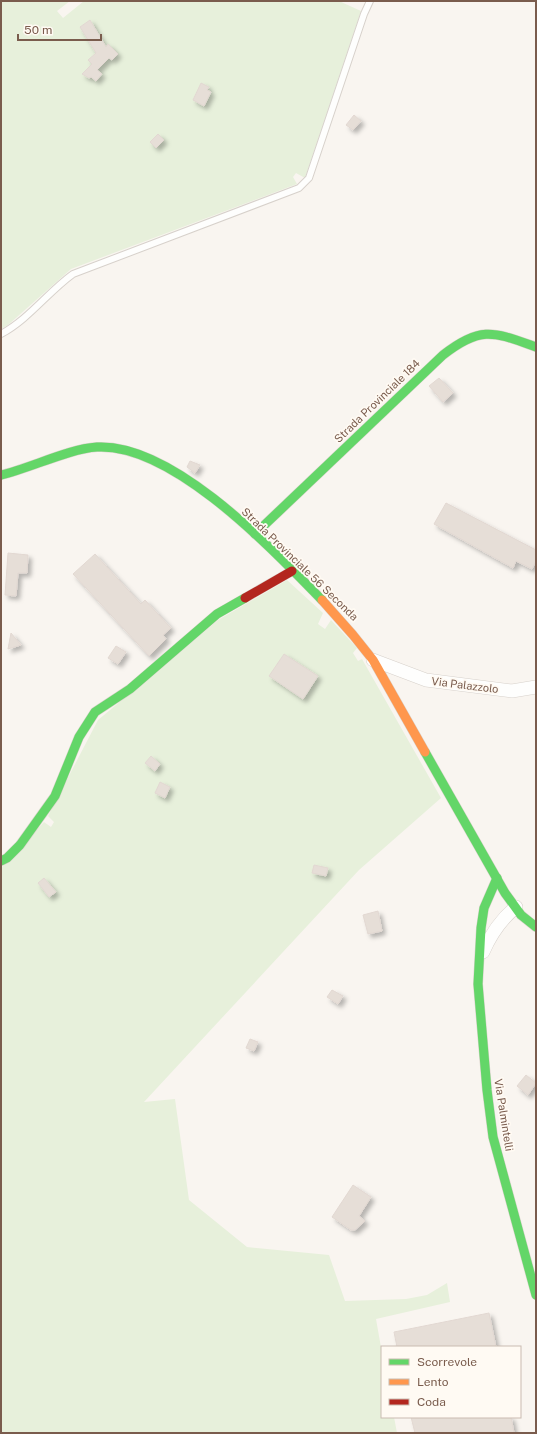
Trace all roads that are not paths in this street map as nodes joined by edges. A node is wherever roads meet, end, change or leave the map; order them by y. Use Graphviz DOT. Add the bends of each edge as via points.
graph roads {
  1 [pos="370,1"];
  2 [pos="1,334"];
  3 [pos="536,347"];
  4 [pos="1,475"];
  5 [pos="255,534"];
  6 [pos="292,571"];
  7 [pos="373,660"];
  8 [pos="536,687"];
  9 [pos="1,861"];
  10 [pos="497,878"];
  11 [pos="516,907"];
  12 [pos="536,927"];
  13 [pos="481,958"];
  14 [pos="536,1295"];
  1 -- 2 [label="lane" via="309,178 305,183 299,188 73,274 62,281 14,327"];
  3 -- 5 [label="street, Strada Provinciale 184" via="501,334 490,333 458,343 442,355"];
  4 -- 5 [label="street, Strada Provinciale 56 Seconda" via="84,449 99,446 118,448 158,463 196,486"];
  5 -- 6 [label="street, Strada Provinciale 56 Seconda"];
  6 -- 7 [label="street, Strada Provinciale 56 Seconda" via="354,634"];
  6 -- 9 [label="street" via="217,614 130,689 95,712 79,737 55,796 20,845 8,858"];
  7 -- 8 [label="street, Via Palazzolo" via="426,680 512,691"];
  7 -- 10 [label="street, Strada Provinciale 56 Seconda"];
  10 -- 11 [label="street, Strada Provinciale 56 Seconda"];
  10 -- 13 [label="street, Via Palmintelli" via="484,908"];
  11 -- 12 [label="street, Strada Provinciale 56 Seconda"];
  11 -- 13 [label="street" via="489,937"];
  13 -- 14 [label="street, Via Palmintelli" via="478,984 493,1137"];
}
